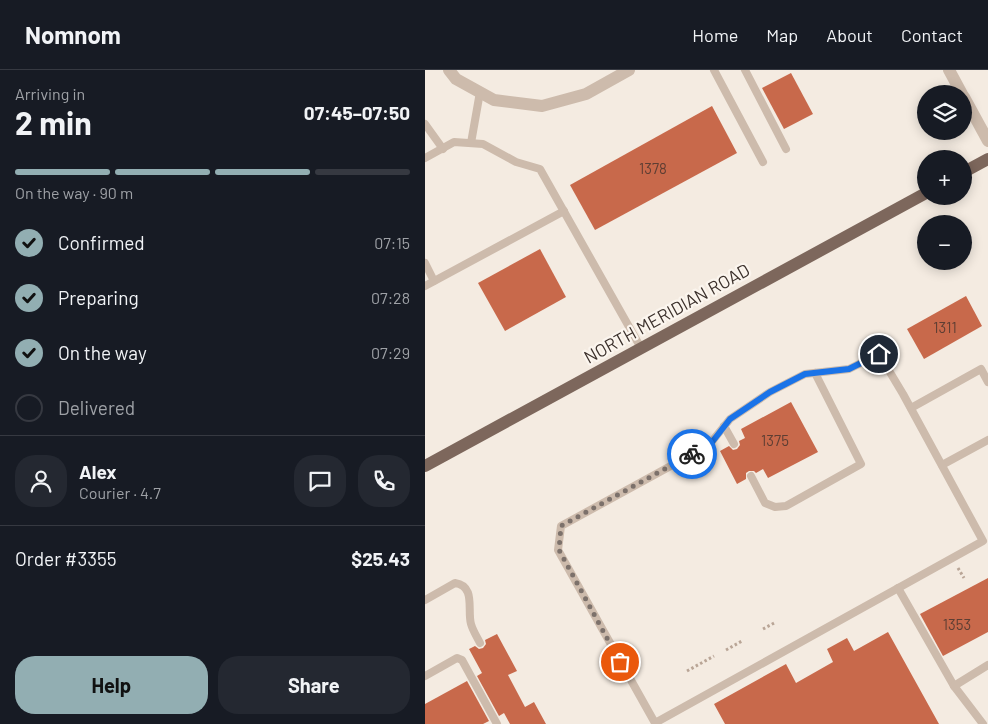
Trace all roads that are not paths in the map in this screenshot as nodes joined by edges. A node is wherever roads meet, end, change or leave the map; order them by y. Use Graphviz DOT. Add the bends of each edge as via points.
graph roads {
  1 [pos="449,70"];
  2 [pos="629,70"];
  3 [pos="714,70"];
  4 [pos="745,70"];
  5 [pos="949,70"];
  6 [pos="957,85"];
  7 [pos="480,92"];
  8 [pos="972,112"];
  9 [pos="425,124"];
  10 [pos="988,141"];
  11 [pos="471,143"];
  12 [pos="443,148"];
  13 [pos="786,149"];
  14 [pos="425,158"];
  15 [pos="988,159"];
  16 [pos="763,162"];
  17 [pos="972,168"];
  18 [pos="917,198"];
  19 [pos="564,212"];
  20 [pos="425,263"];
  21 [pos="435,281"];
  22 [pos="425,286"];
  23 [pos="641,348"];
  24 [pos="984,367"];
  25 [pos="815,373"];
  26 [pos="988,382"];
  27 [pos="911,408"];
  28 [pos="724,426"];
  29 [pos="988,440"];
  30 [pos="734,444"];
  31 [pos="942,465"];
  32 [pos="425,466"];
  33 [pos="751,476"];
  34 [pos="986,540"];
  35 [pos="898,588"];
  36 [pos="425,600"];
  37 [pos="480,643"];
  38 [pos="988,665"];
  39 [pos="425,676"];
  40 [pos="953,686"];
  41 [pos="497,724"];
  42 [pos="655,724"];
  43 [pos="983,724"];
  1 -- 7 [label="street" via="456,79"];
  2 -- 7 [label="street" via="586,94 541,106 494,100"];
  3 -- 16 [label="lane"];
  4 -- 13 [label="lane"];
  5 -- 6 [label="street"];
  7 -- 11 [label="lane"];
  8 -- 10 [label="street"];
  9 -- 12 [label="lane"];
  11 -- 12 [label="lane" via="454,142"];
  11 -- 19 [label="lane" via="483,144 516,162 540,169"];
  12 -- 14 [label="lane"];
  15 -- 17 [label="main road"];
  18 -- 23 [label="main road, NORTH MERIDIAN ROAD"];
  19 -- 21 [label="lane"];
  19 -- 23 [label="lane"];
  20 -- 21 [label="lane"];
  21 -- 22 [label="lane"];
  23 -- 32 [label="main road, NORTH MERIDIAN ROAD"];
  24 -- 26 [label="lane"];
  24 -- 27 [label="lane"];
  25 -- 27 [label="lane" via="849,369 879,354"];
  25 -- 28 [label="lane" via="805,374 770,392"];
  25 -- 33 [label="lane" via="861,464 785,506 765,503"];
  27 -- 31 [label="lane"];
  28 -- 30 [label="lane"];
  28 -- 42 [label="lane" via="709,446 561,526 559,550"];
  29 -- 31 [label="lane"];
  31 -- 34 [label="lane"];
  34 -- 35 [label="lane"];
  35 -- 40 [label="lane"];
  35 -- 42 [label="lane"];
  36 -- 37 [label="lane" via="455,584 463,586 469,599 471,624"];
  38 -- 40 [label="lane"];
  39 -- 41 [label="lane" via="457,658 462,660"];
  40 -- 43 [label="lane"];
}
